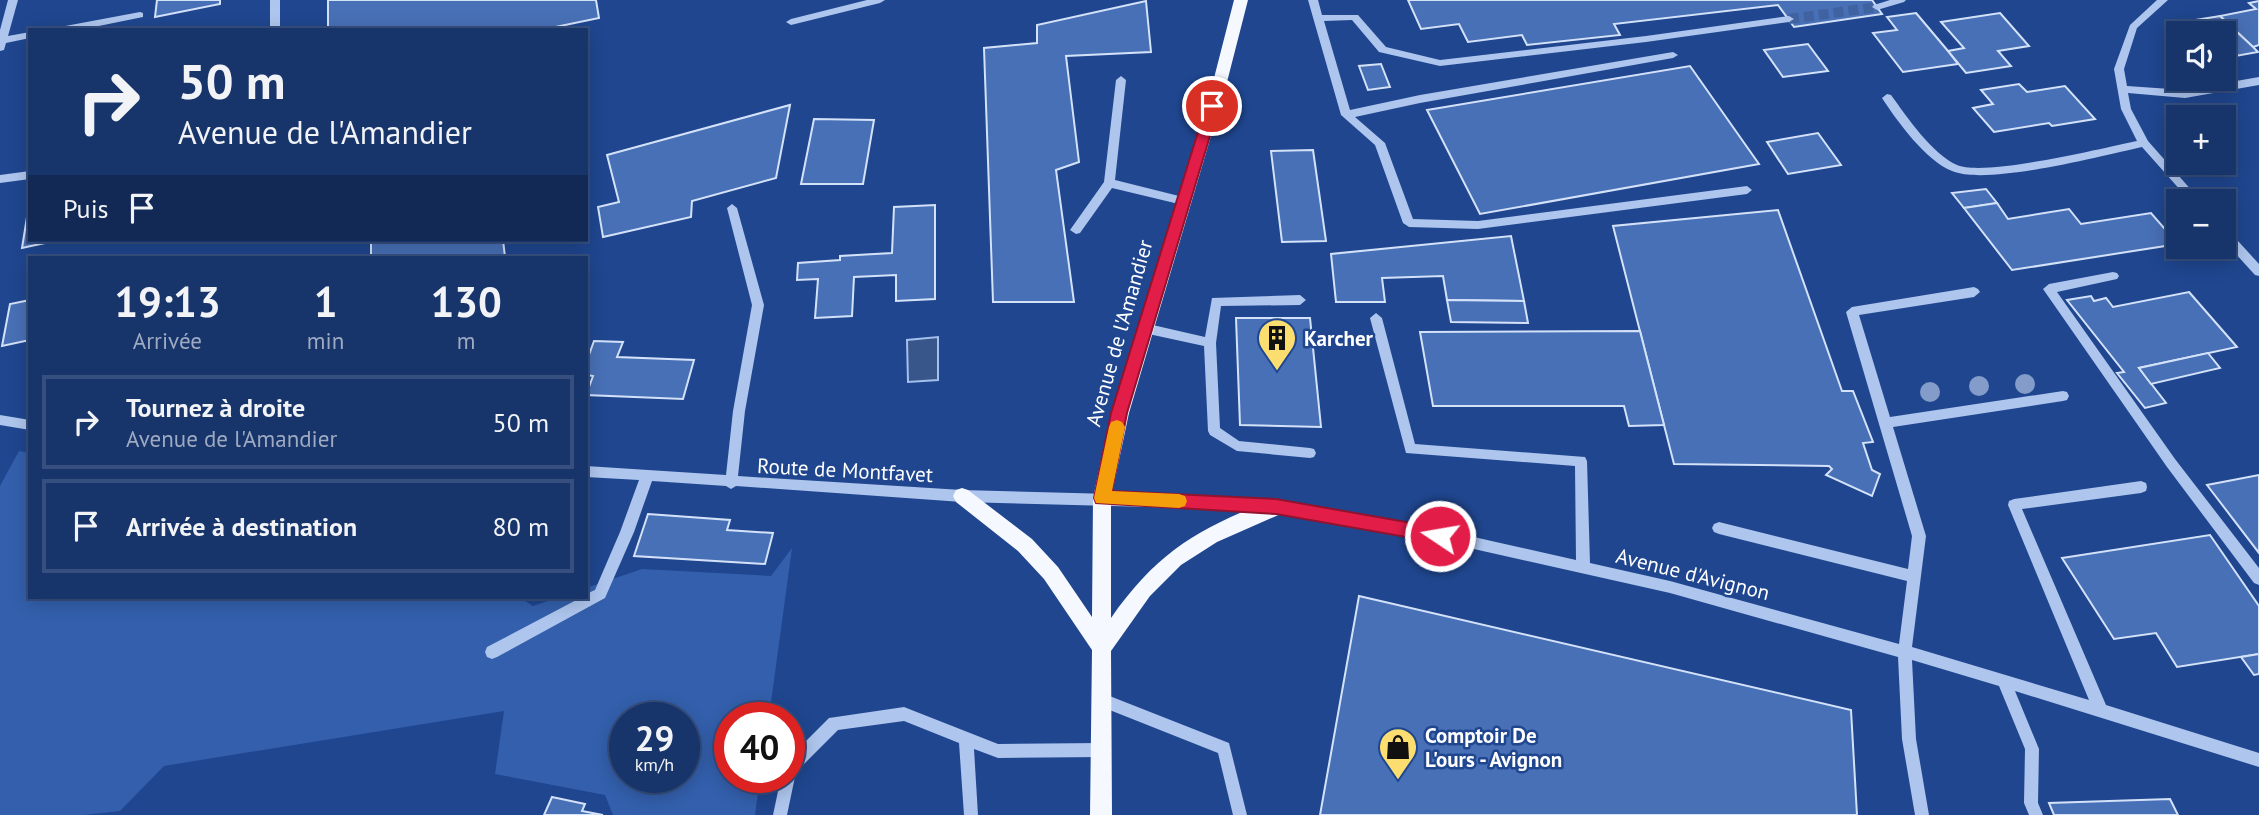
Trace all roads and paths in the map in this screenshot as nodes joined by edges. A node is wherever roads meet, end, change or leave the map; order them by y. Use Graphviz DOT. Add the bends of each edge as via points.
graph roads {
  1 [pos="13,0"];
  2 [pos="275,0"];
  3 [pos="880,0"];
  4 [pos="1241,0"];
  5 [pos="1313,0"];
  6 [pos="1901,0"];
  7 [pos="2163,0"];
  8 [pos="1877,7"];
  9 [pos="140,15"];
  10 [pos="1319,18"];
  11 [pos="1789,19"];
  12 [pos="791,22"];
  13 [pos="71,28"];
  14 [pos="275,28"];
  15 [pos="28,36"];
  16 [pos="1,44"];
  17 [pos="1672,55"];
  18 [pos="1121,80"];
  19 [pos="2259,81"];
  20 [pos="2122,89"];
  21 [pos="1887,98"];
  22 [pos="1346,115"];
  23 [pos="2144,143"];
  24 [pos="28,175"];
  25 [pos="0,179"];
  26 [pos="1109,183"];
  27 [pos="2185,189"];
  28 [pos="1748,190"];
  29 [pos="1183,201"];
  30 [pos="732,208"];
  31 [pos="1076,230"];
  32 [pos="2236,246"];
  33 [pos="2259,272"];
  34 [pos="2113,276"];
  35 [pos="1974,292"];
  36 [pos="1300,300"];
  37 [pos="1376,318"];
  38 [pos="1144,328"];
  39 [pos="1210,342"];
  40 [pos="2063,396"];
  41 [pos="0,420"];
  42 [pos="1885,423"];
  43 [pos="28,425"];
  44 [pos="1310,453"];
  45 [pos="588,471"];
  46 [pos="647,476"];
  47 [pos="731,483"];
  48 [pos="2141,487"];
  49 [pos="962,496"];
  50 [pos="1102,498"];
  51 [pos="1276,507"];
  52 [pos="1719,528"];
  53 [pos="1583,568"];
  54 [pos="1914,578"];
  55 [pos="2259,579"];
  56 [pos="1102,648"];
  57 [pos="492,652"];
  58 [pos="1905,652"];
  59 [pos="2004,681"];
  60 [pos="1102,700"];
  61 [pos="2101,711"];
  62 [pos="966,738"];
  63 [pos="1102,750"];
  64 [pos="805,752"];
  65 [pos="2259,760"];
  66 [pos="785,793"];
  67 [pos="780,815"];
  68 [pos="971,815"];
  69 [pos="1101,815"];
  70 [pos="1240,815"];
  71 [pos="1922,815"];
  72 [pos="2036,815"];
  1 -- 16 [label="street"];
  2 -- 14 [label="lane"];
  3 -- 12 [label="street"];
  4 -- 29 [label="main road, Avenue de l'Amandier"];
  5 -- 10 [label="street"];
  6 -- 8 [label="street"];
  7 -- 20 [label="street" via="2133,27 2119,69"];
  9 -- 13 [label="street"];
  10 -- 11 [label="street" via="1355,18 1383,50 1440,63"];
  10 -- 22 [label="street"];
  15 -- 16 [label="street"];
  17 -- 22 [label="lane"];
  18 -- 26 [label="street"];
  19 -- 20 [label="street" via="2185,94"];
  20 -- 23 [label="street" via="2126,109"];
  21 -- 23 [label="street" via="1909,128 1956,169 2001,171"];
  22 -- 28 [label="street" via="1380,143 1409,223 1478,225"];
  23 -- 27 [label="street"];
  24 -- 25 [label="street"];
  26 -- 29 [label="street"];
  26 -- 31 [label="street"];
  29 -- 38 [label="main road, Avenue de l'Amandier"];
  30 -- 47 [label="street" via="758,305"];
  32 -- 33 [label="street"];
  34 -- 55 [label="street" via="2049,289"];
  35 -- 42 [label="street" via="1852,312"];
  36 -- 39 [label="street" via="1216,301"];
  37 -- 53 [label="street" via="1410,449 1581,461"];
  38 -- 39 [label="street"];
  38 -- 50 [label="main road, Avenue de l'Amandier" via="1119,413"];
  39 -- 44 [label="street" via="1214,431 1237,446"];
  40 -- 42 [label="street"];
  41 -- 43 [label="street"];
  42 -- 54 [label="street" via="1919,536"];
  45 -- 46 [label="street, Route de Montfavet"];
  46 -- 47 [label="street, Route de Montfavet"];
  46 -- 57 [label="street" via="600,594"];
  47 -- 49 [label="street, Route de Montfavet"];
  48 -- 61 [label="street" via="2014,505"];
  49 -- 50 [label="street, Route de Montfavet"];
  49 -- 56 [label="main road" via="1025,545 1058,583"];
  50 -- 51 [label="street, Avenue d'Avignon"];
  50 -- 56 [label="main road, Avenue de l'Amandier"];
  51 -- 53 [label="street, Avenue d'Avignon" via="1416,530"];
  51 -- 56 [label="main road" via="1221,530 1173,560 1137,599"];
  52 -- 54 [label="street"];
  53 -- 58 [label="street, Avenue d'Avignon" via="1670,587"];
  54 -- 58 [label="street"];
  56 -- 60 [label="main road, Avenue de l'Amandier"];
  58 -- 59 [label="street, Avenue d'Avignon"];
  58 -- 71 [label="street" via="1909,738"];
  59 -- 61 [label="street, Avenue d'Avignon"];
  59 -- 72 [label="lane" via="2032,749 2031,803"];
  60 -- 63 [label="main road, Avenue de l'Amandier"];
  60 -- 70 [label="street" via="1224,748"];
  61 -- 65 [label="street, Avenue d'Avignon"];
  62 -- 63 [label="street" via="998,751"];
  62 -- 64 [label="street" via="904,714 834,723"];
  62 -- 68 [label="lane"];
  63 -- 69 [label="main road, Avenue de l'Amandier"];
  66 -- 67 [label="street"];
}
